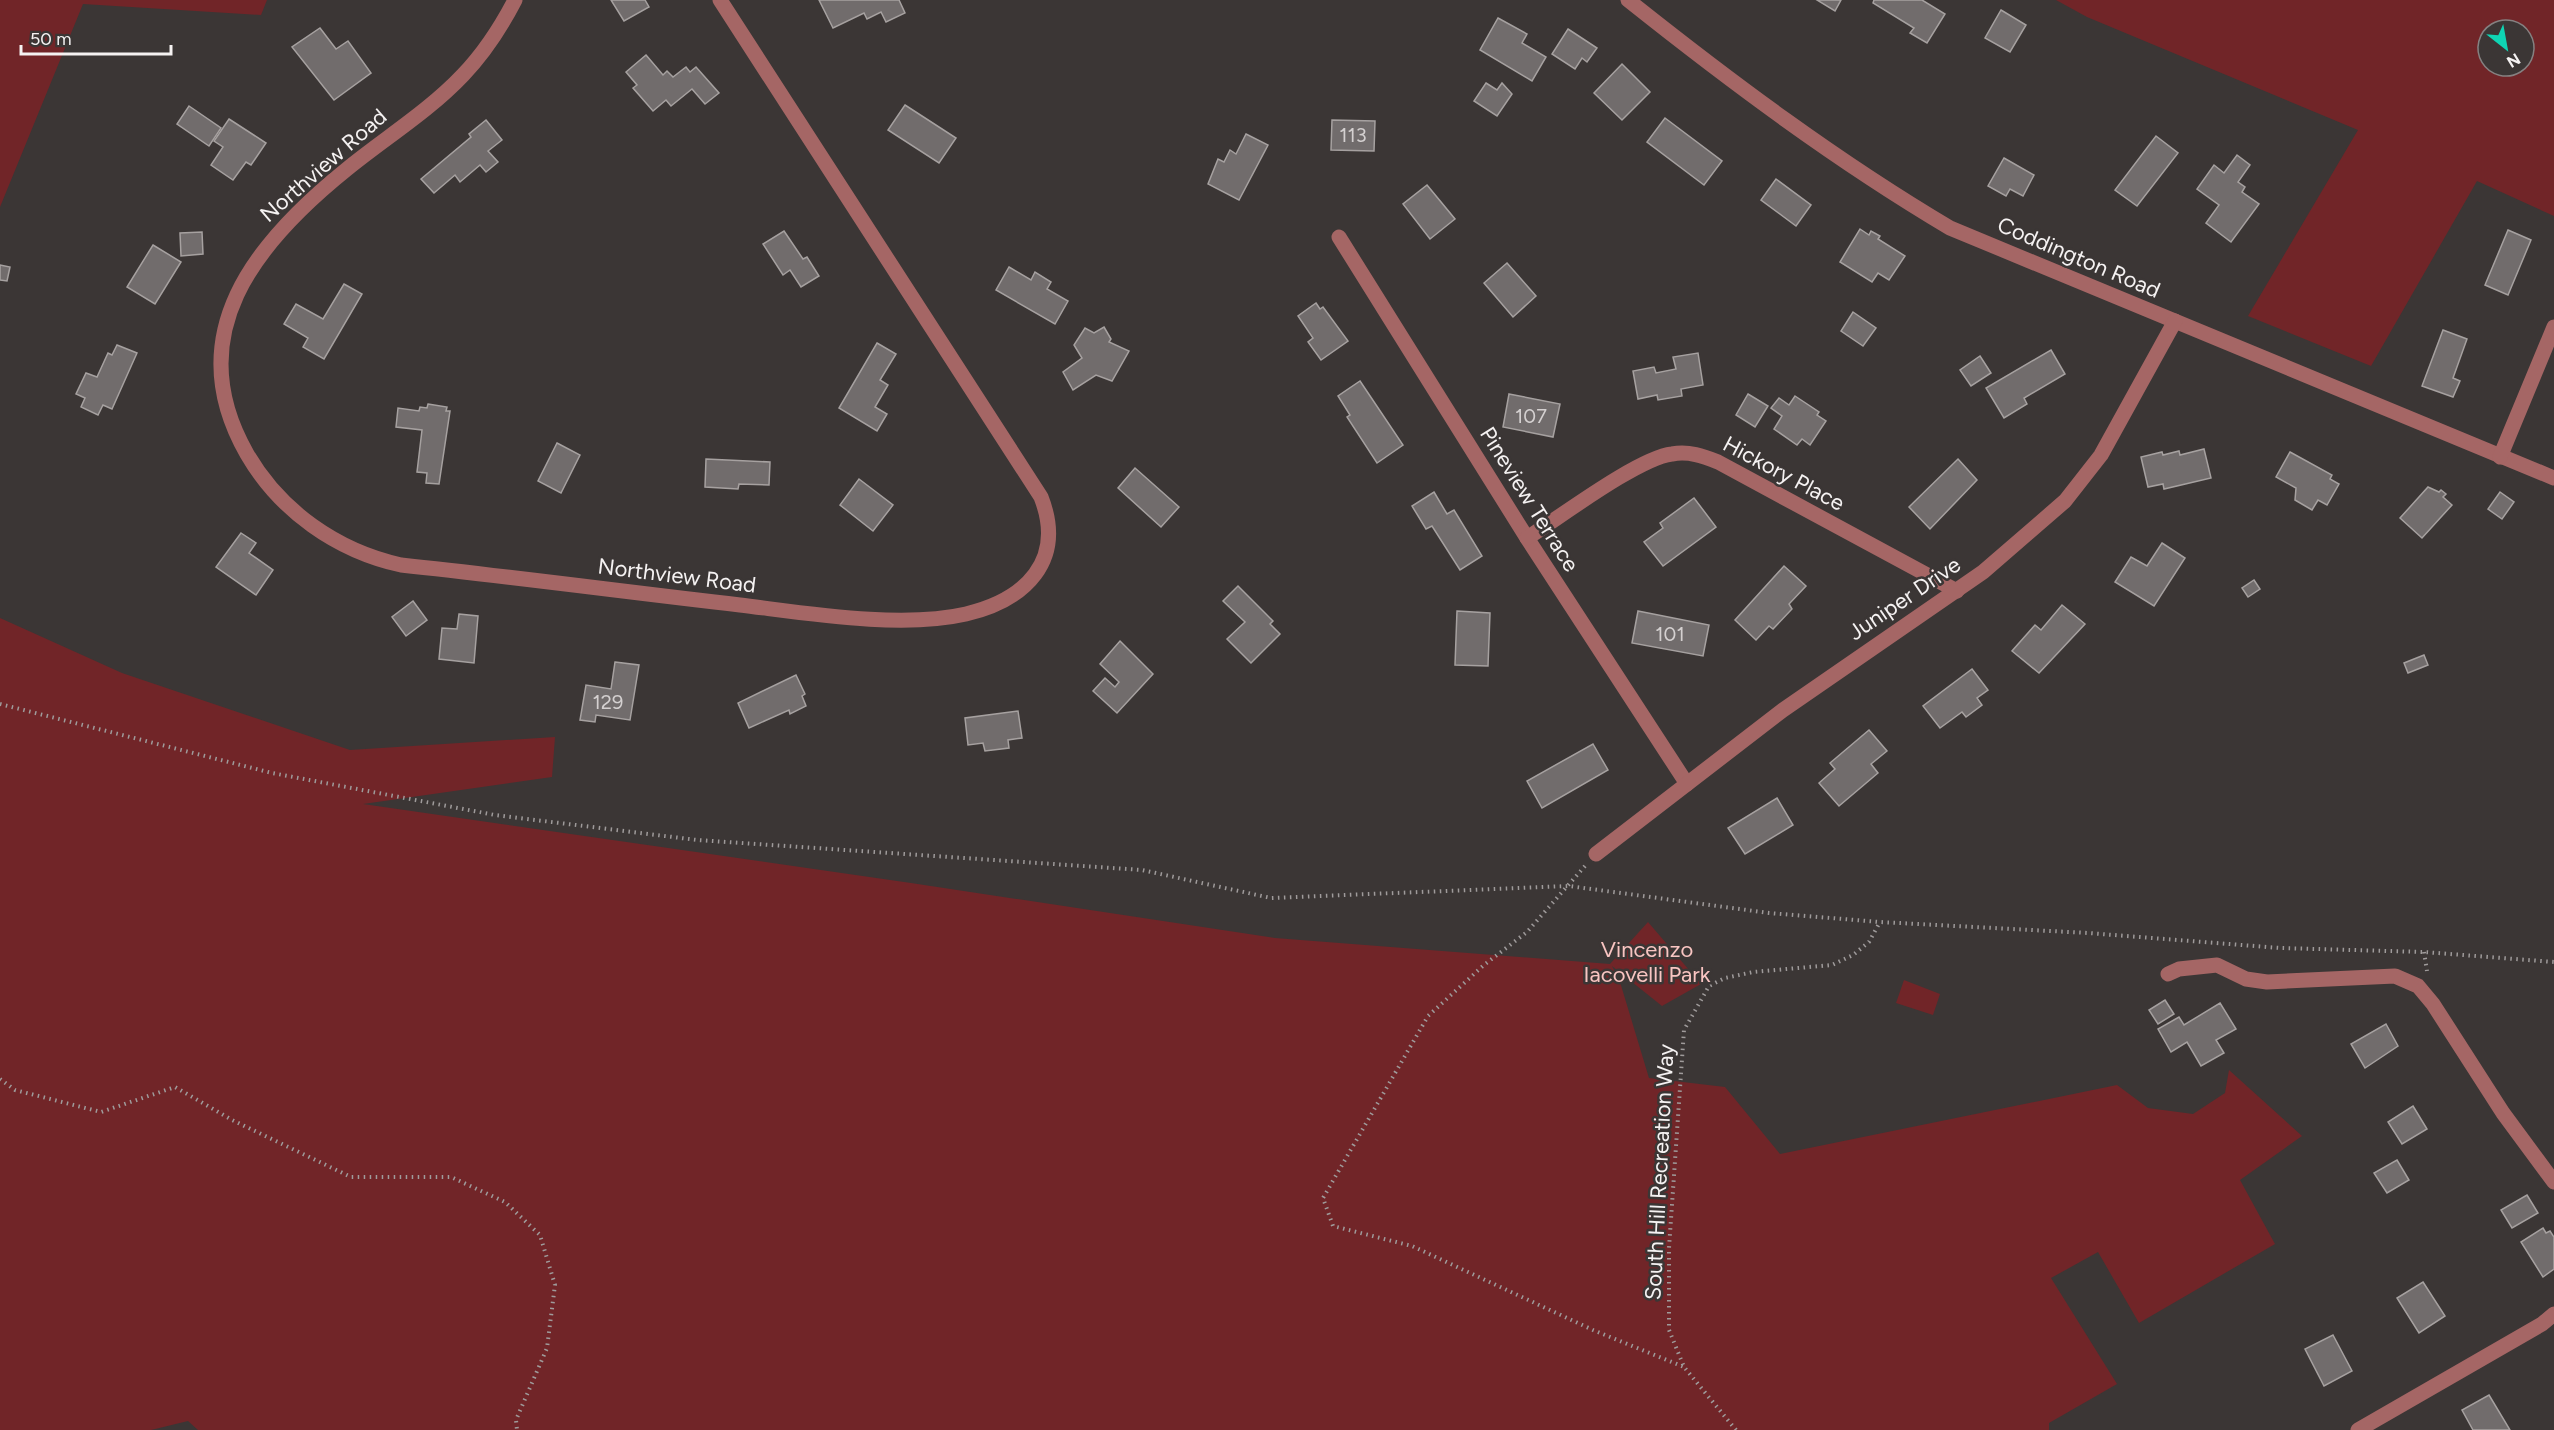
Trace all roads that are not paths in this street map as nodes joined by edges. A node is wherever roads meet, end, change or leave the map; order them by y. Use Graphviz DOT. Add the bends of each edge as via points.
graph roads {
  1 [pos="515,0"];
  2 [pos="720,0"];
  3 [pos="1629,0"];
  4 [pos="1339,237"];
  5 [pos="2175,321"];
  6 [pos="2554,327"];
  7 [pos="2500,457"];
  8 [pos="2554,478"];
  9 [pos="1527,538"];
  10 [pos="1957,591"];
  11 [pos="1687,784"];
  12 [pos="1596,854"];
  13 [pos="2168,974"];
  14 [pos="2554,1182"];
  15 [pos="2554,1314"];
  16 [pos="2358,1430"];
  1 -- 2 [label="street, Northview Road" via="464,74 301,208 268,243 237,291 221,342 224,398 241,443 267,484 301,518 337,543 401,565 826,615 932,619 976,611 1014,596 1036,573 1048,544 1048,520 1041,497"];
  3 -- 5 [label="street, Coddington Road" via="1883,188 1950,228"];
  4 -- 9 [label="street, Pineview Terrace"];
  5 -- 7 [label="street, Coddington Road"];
  5 -- 10 [label="street, Juniper Drive" via="2088,474 2032,532"];
  6 -- 7 [label="street"];
  7 -- 8 [label="street, Coddington Road"];
  9 -- 10 [label="street, Hickory Place" via="1641,465 1670,454 1686,453 1718,462"];
  9 -- 11 [label="street, Pineview Terrace"];
  10 -- 11 [label="street, Juniper Drive" via="1792,704"];
  11 -- 12 [label="street, Juniper Drive"];
  13 -- 14 [label="street" via="2217,965 2267,982 2395,976 2418,986"];
  15 -- 16 [label="street"];
}
